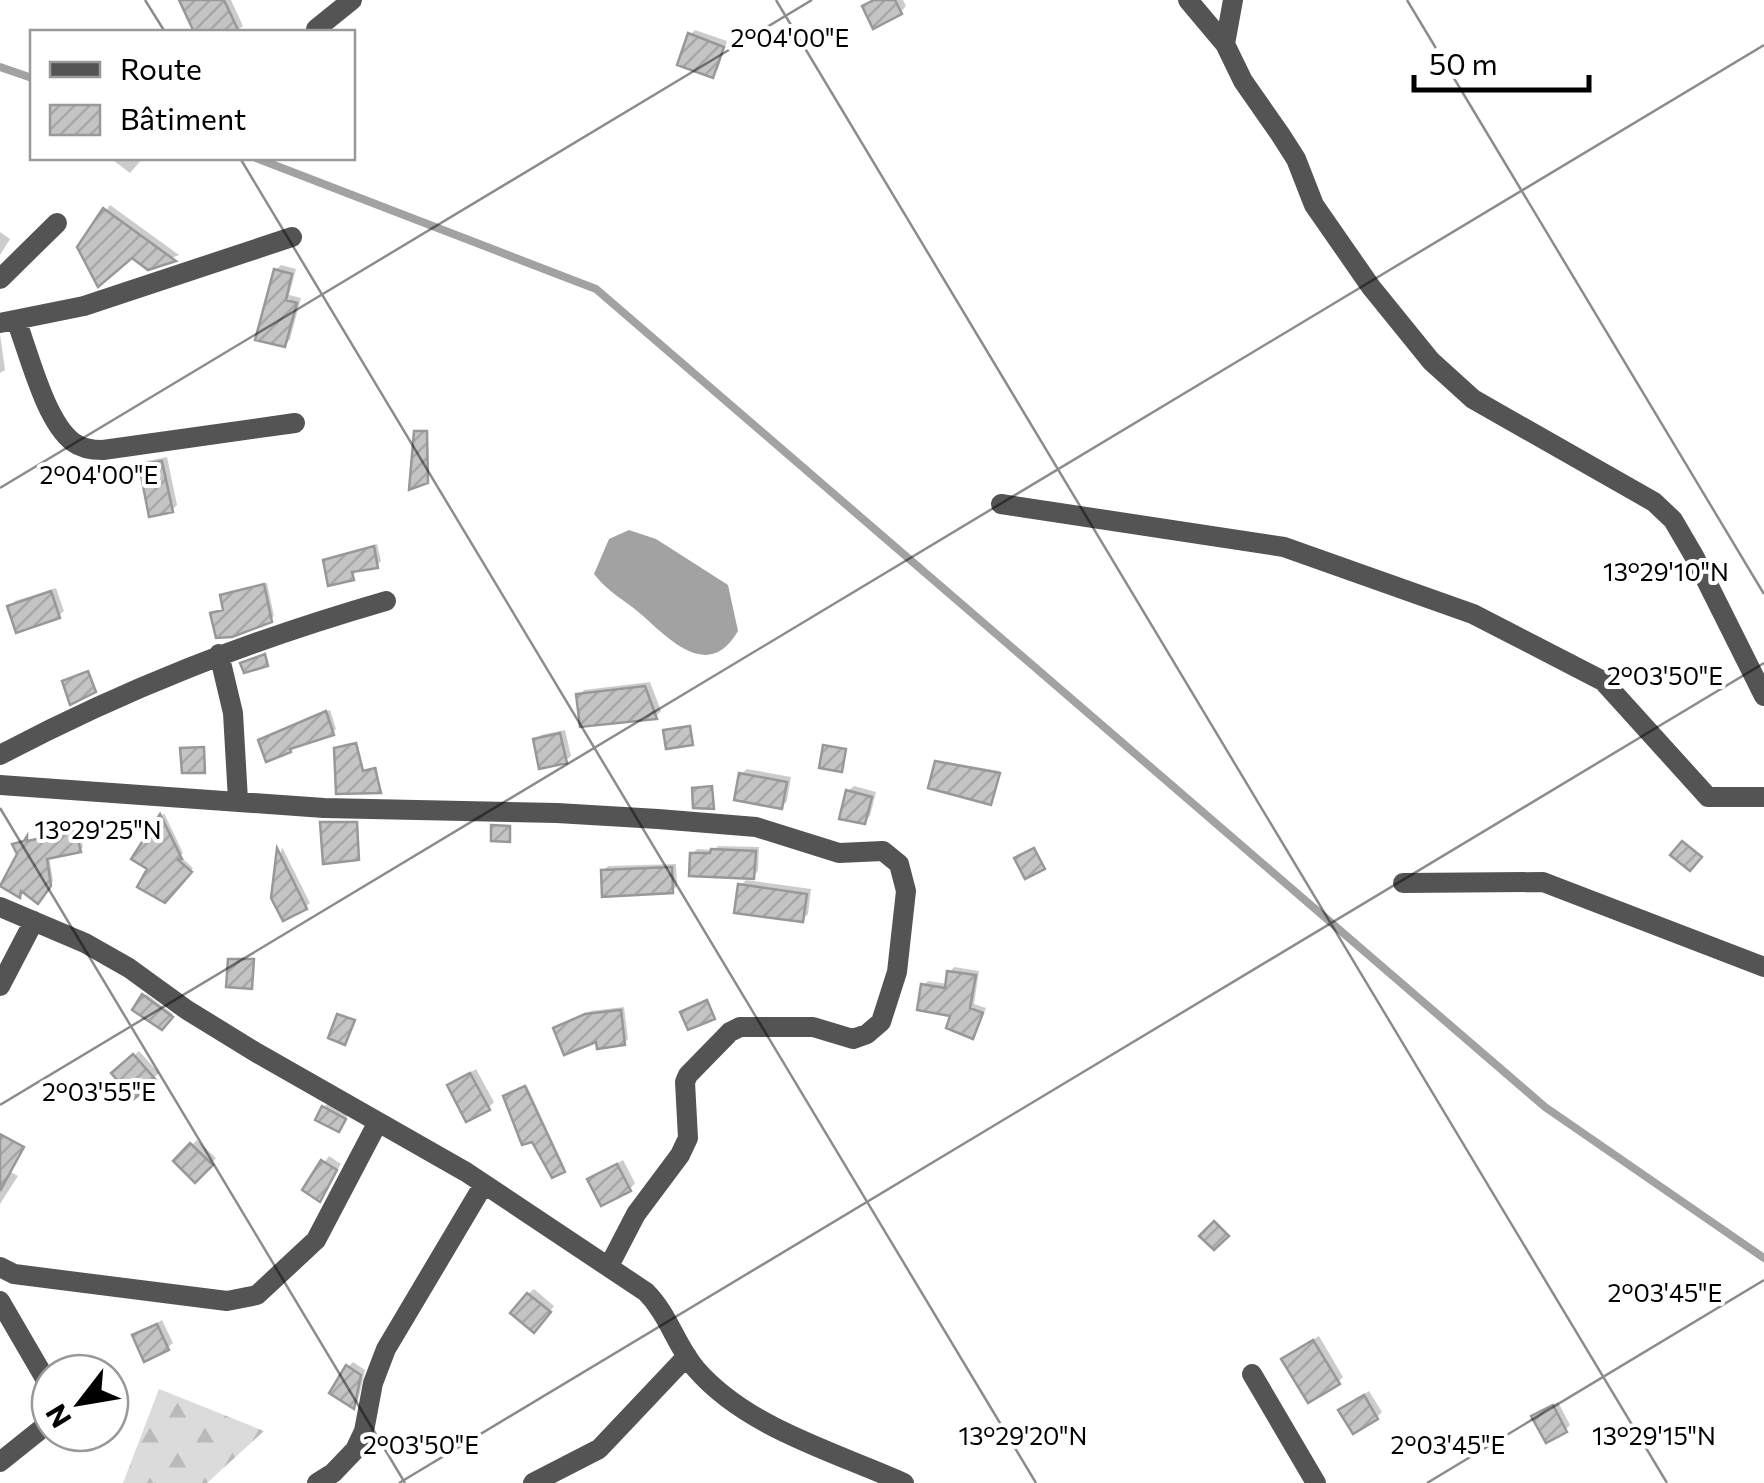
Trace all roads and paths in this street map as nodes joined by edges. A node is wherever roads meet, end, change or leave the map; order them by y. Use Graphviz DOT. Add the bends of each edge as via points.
graph roads {
  1 [pos="352,0"];
  2 [pos="1188,0"];
  3 [pos="1232,0"];
  4 [pos="316,29"];
  5 [pos="1226,44"];
  6 [pos="57,224"];
  7 [pos="292,237"];
  8 [pos="0,279"];
  9 [pos="8,321"];
  10 [pos="294,423"];
  11 [pos="1001,504"];
  12 [pos="386,601"];
  13 [pos="219,654"];
  14 [pos="1764,696"];
  15 [pos="0,755"];
  16 [pos="0,785"];
  17 [pos="1764,797"];
  18 [pos="238,800"];
  19 [pos="1403,883"];
  20 [pos="0,907"];
  21 [pos="34,921"];
  22 [pos="1764,967"];
  23 [pos="0,986"];
  24 [pos="378,1122"];
  25 [pos="484,1184"];
  26 [pos="608,1266"];
  27 [pos="0,1267"];
  28 [pos="0,1301"];
  29 [pos="30,1353"];
  30 [pos="687,1356"];
  31 [pos="1252,1374"];
  32 [pos="30,1438"];
  33 [pos="0,1462"];
  34 [pos="317,1483"];
  35 [pos="533,1483"];
  36 [pos="904,1483"];
  37 [pos="1316,1483"];
  1 -- 4 [label="street"];
  2 -- 5 [label="street"];
  3 -- 5 [label="street"];
  5 -- 14 [label="street" via="1296,159 1314,206 1431,361 1473,398 1654,502 1673,520"];
  6 -- 8 [label="street"];
  7 -- 9 [label="street" via="98,302"];
  9 -- 10 [label="street" via="54,419 74,444 88,449"];
  11 -- 17 [label="street" via="1284,546 1473,614 1602,681 1708,797"];
  12 -- 13 [label="street"];
  13 -- 15 [label="street"];
  13 -- 18 [label="street" via="233,713"];
  16 -- 18 [label="street"];
  18 -- 26 [label="street" via="744,826 839,853 883,851 899,864 906,892 897,972 882,1022 854,1039 813,1027 730,1032 688,1074 688,1138"];
  19 -- 22 [label="street" via="1543,882"];
  20 -- 21 [label="street"];
  21 -- 23 [label="street"];
  21 -- 24 [label="street" via="129,968 201,1019"];
  24 -- 25 [label="street"];
  24 -- 27 [label="street" via="316,1240 256,1295 227,1301"];
  25 -- 26 [label="street"];
  25 -- 34 [label="street" via="386,1349 356,1450"];
  26 -- 30 [label="street" via="660,1306"];
  28 -- 29 [label="street"];
  30 -- 35 [label="street" via="600,1449"];
  30 -- 36 [label="street" via="736,1404"];
  31 -- 37 [label="street"];
  32 -- 33 [label="street"];
}
